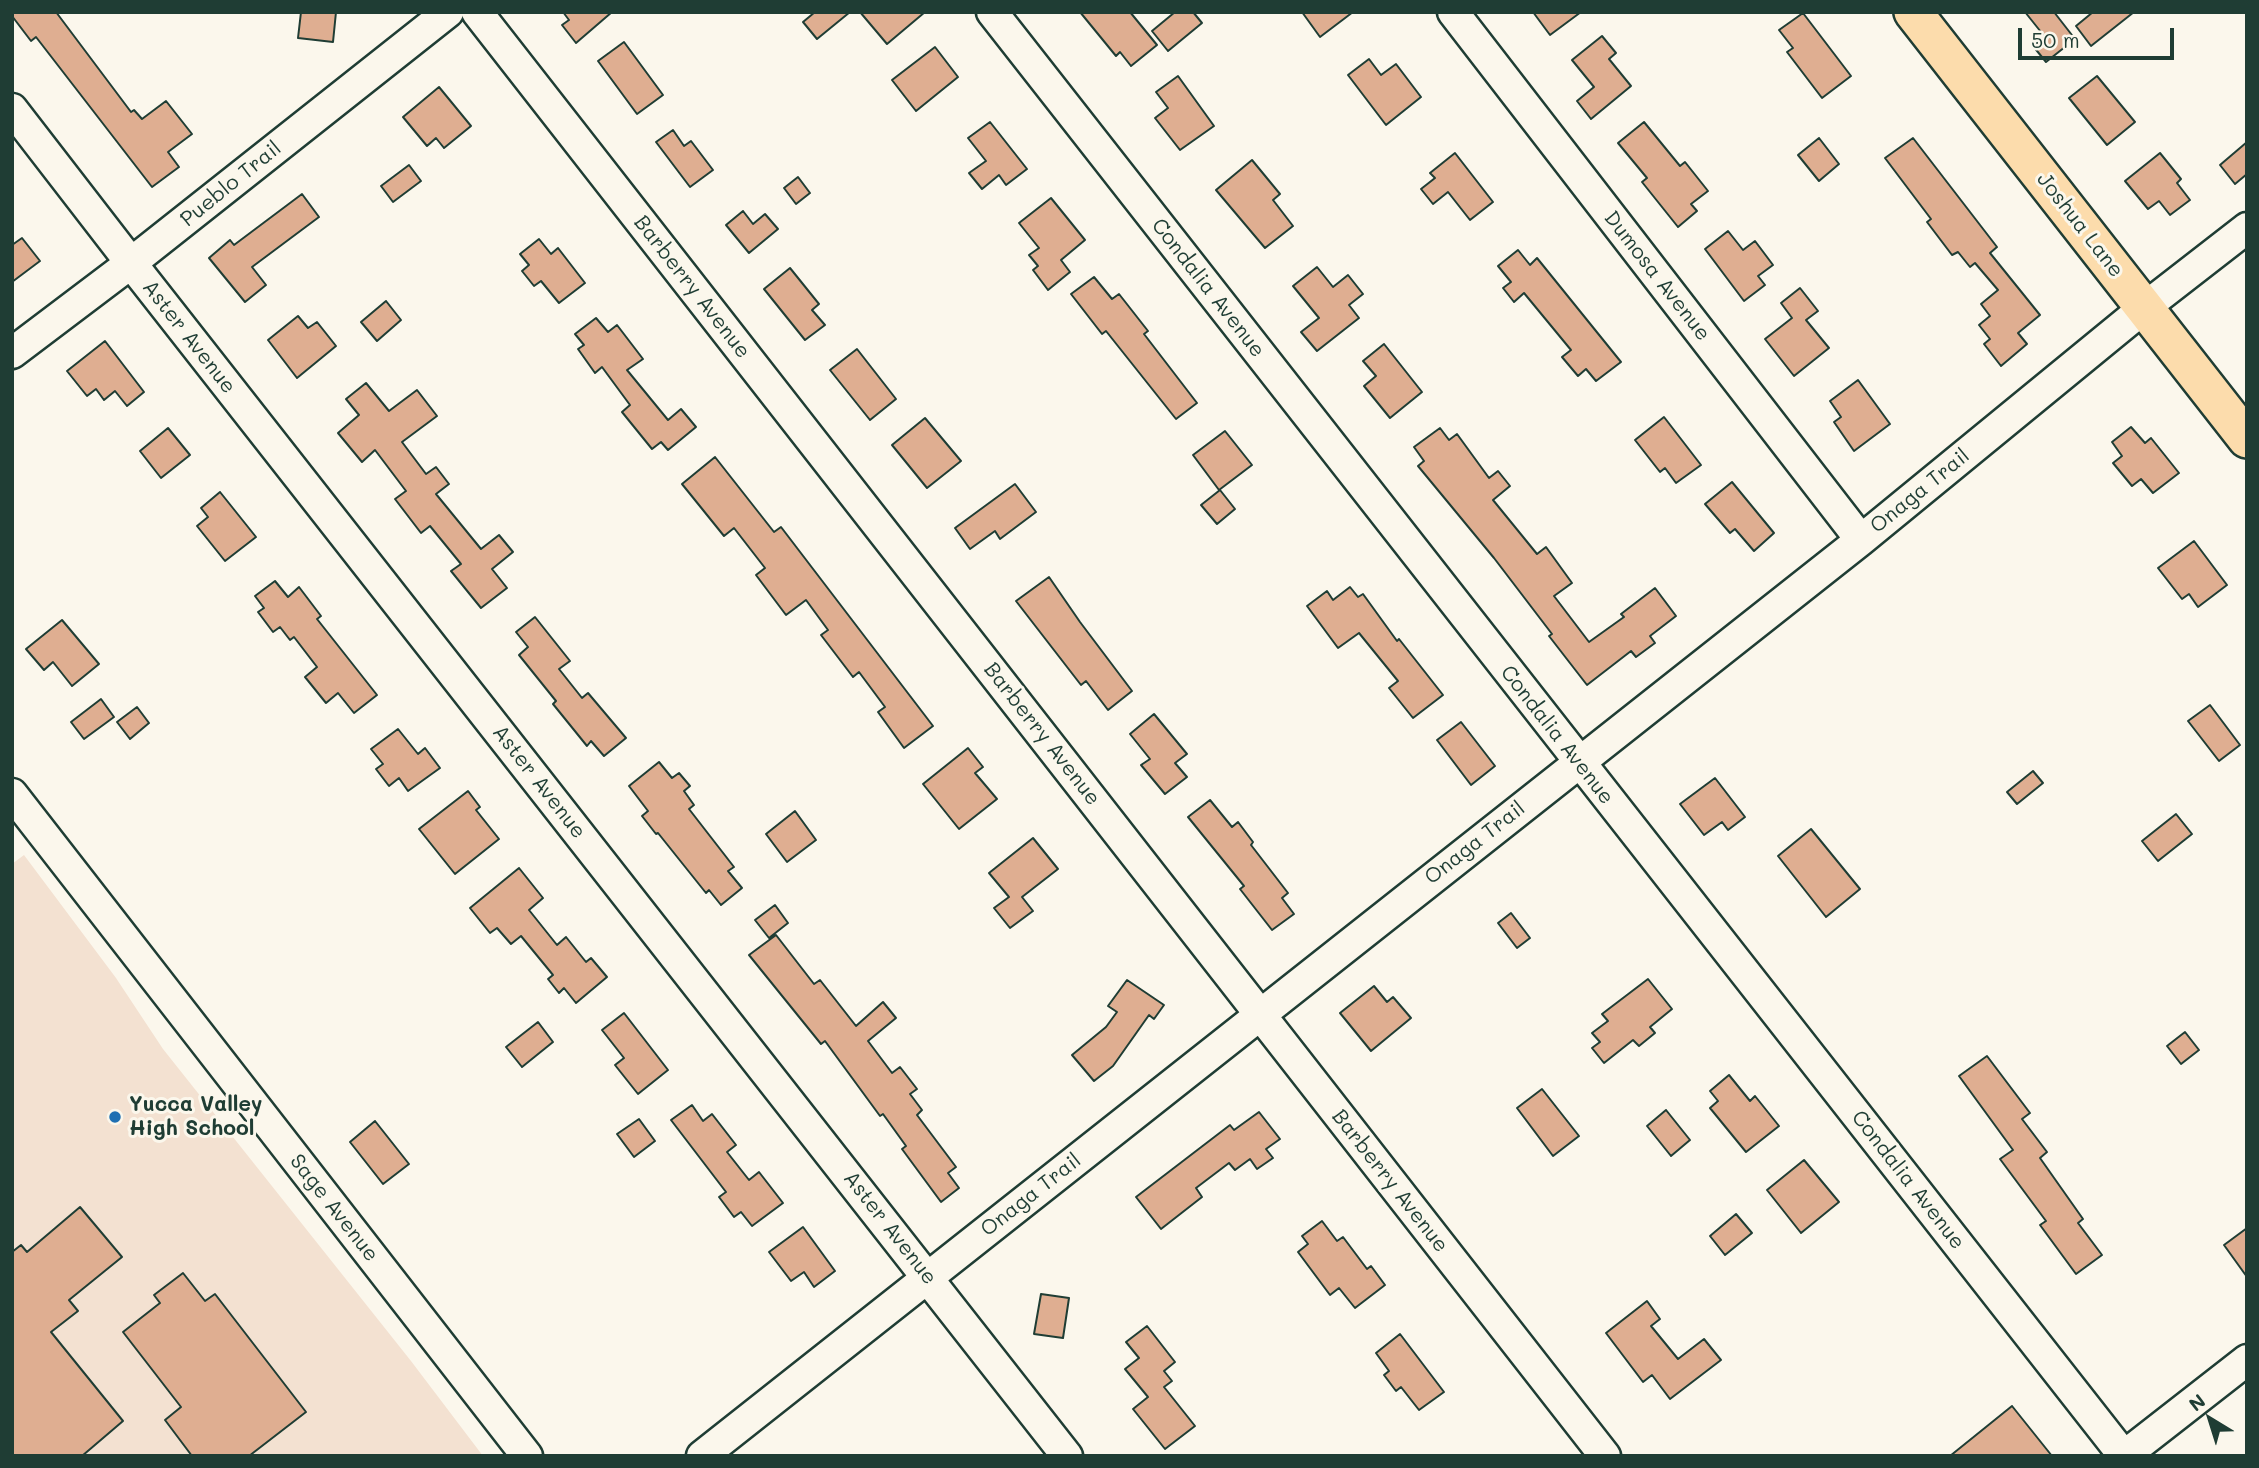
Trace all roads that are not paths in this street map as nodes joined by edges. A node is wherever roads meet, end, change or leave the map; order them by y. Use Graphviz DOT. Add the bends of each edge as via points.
graph roads {
  1 [pos="448,12"];
  2 [pos="477,12"];
  3 [pos="992,12"];
  4 [pos="1453,12"];
  5 [pos="1913,12"];
  6 [pos="12,108"];
  7 [pos="2247,228"];
  8 [pos="131,264"];
  9 [pos="2144,308"];
  10 [pos="12,353"];
  11 [pos="2247,439"];
  12 [pos="1861,540"];
  13 [pos="1578,762"];
  14 [pos="12,794"];
  15 [pos="1260,1013"];
  16 [pos="928,1277"];
  17 [pos="2247,1360"];
  18 [pos="527,1456"];
  19 [pos="702,1456"];
  20 [pos="1067,1456"];
  21 [pos="1605,1456"];
  22 [pos="2124,1456"];
  1 -- 8 [label="street, Pueblo Trail"];
  2 -- 15 [label="street, Barberry Avenue"];
  3 -- 13 [label="street, Condalia Avenue"];
  4 -- 12 [label="street, Dumosa Avenue"];
  5 -- 9 [label="main road, Joshua Lane"];
  6 -- 8 [label="street, Aster Avenue"];
  7 -- 9 [label="street, Onaga Trail"];
  8 -- 10 [label="street, Pueblo Trail"];
  8 -- 16 [label="street, Aster Avenue"];
  9 -- 11 [label="main road, Joshua Lane"];
  9 -- 12 [label="street, Onaga Trail"];
  12 -- 13 [label="street, Onaga Trail"];
  13 -- 15 [label="street, Onaga Trail"];
  13 -- 22 [label="street, Condalia Avenue"];
  14 -- 18 [label="street, Sage Avenue"];
  15 -- 16 [label="street, Onaga Trail"];
  15 -- 21 [label="street, Barberry Avenue"];
  16 -- 19 [label="street, Onaga Trail"];
  16 -- 20 [label="street, Aster Avenue"];
  17 -- 22 [label="street"];
}
